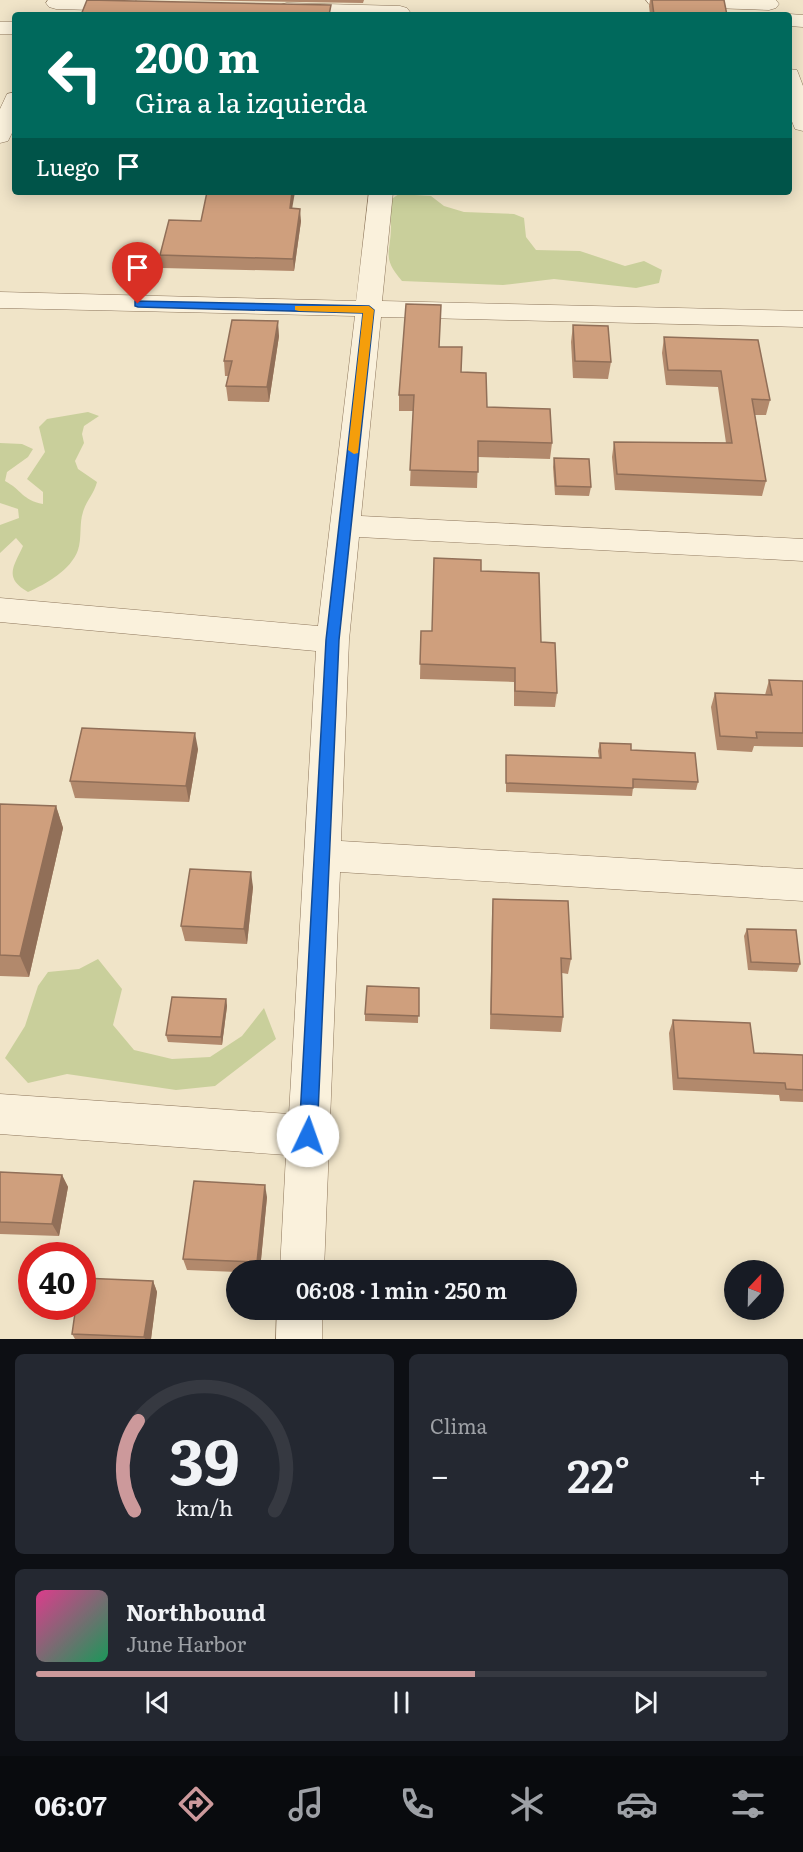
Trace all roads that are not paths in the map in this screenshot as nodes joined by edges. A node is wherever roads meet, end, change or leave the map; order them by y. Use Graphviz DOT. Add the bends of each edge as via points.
graph roads {
  1 [pos="656,0"];
  2 [pos="151,5"];
  3 [pos="54,6"];
  4 [pos="769,6"];
  5 [pos="269,8"];
  6 [pos="400,9"];
  7 [pos="792,86"];
  8 [pos="12,106"];
  9 [pos="803,124"];
  10 [pos="0,136"];
  11 [pos="381,195"];
  12 [pos="0,300"];
  13 [pos="369,310"];
  14 [pos="803,319"];
  15 [pos="346,526"];
  16 [pos="803,550"];
  17 [pos="0,610"];
  18 [pos="333,640"];
  19 [pos="322,855"];
  20 [pos="803,885"];
  21 [pos="0,1114"];
  22 [pos="308,1136"];
  23 [pos="302,1260"];
  24 [pos="299,1320"];
  25 [pos="298,1339"];
  1 -- 4 [label="street"];
  2 -- 3 [label="street"];
  5 -- 6 [label="street"];
  7 -- 9 [label="street"];
  8 -- 10 [label="street"];
  11 -- 13 [label="street"];
  12 -- 13 [label="street"];
  13 -- 14 [label="street"];
  13 -- 15 [label="street"];
  15 -- 16 [label="street"];
  15 -- 18 [label="street"];
  17 -- 18 [label="street"];
  18 -- 19 [label="street"];
  19 -- 20 [label="street"];
  19 -- 22 [label="street"];
  21 -- 22 [label="street"];
  22 -- 23 [label="street"];
  24 -- 25 [label="street"];
}
